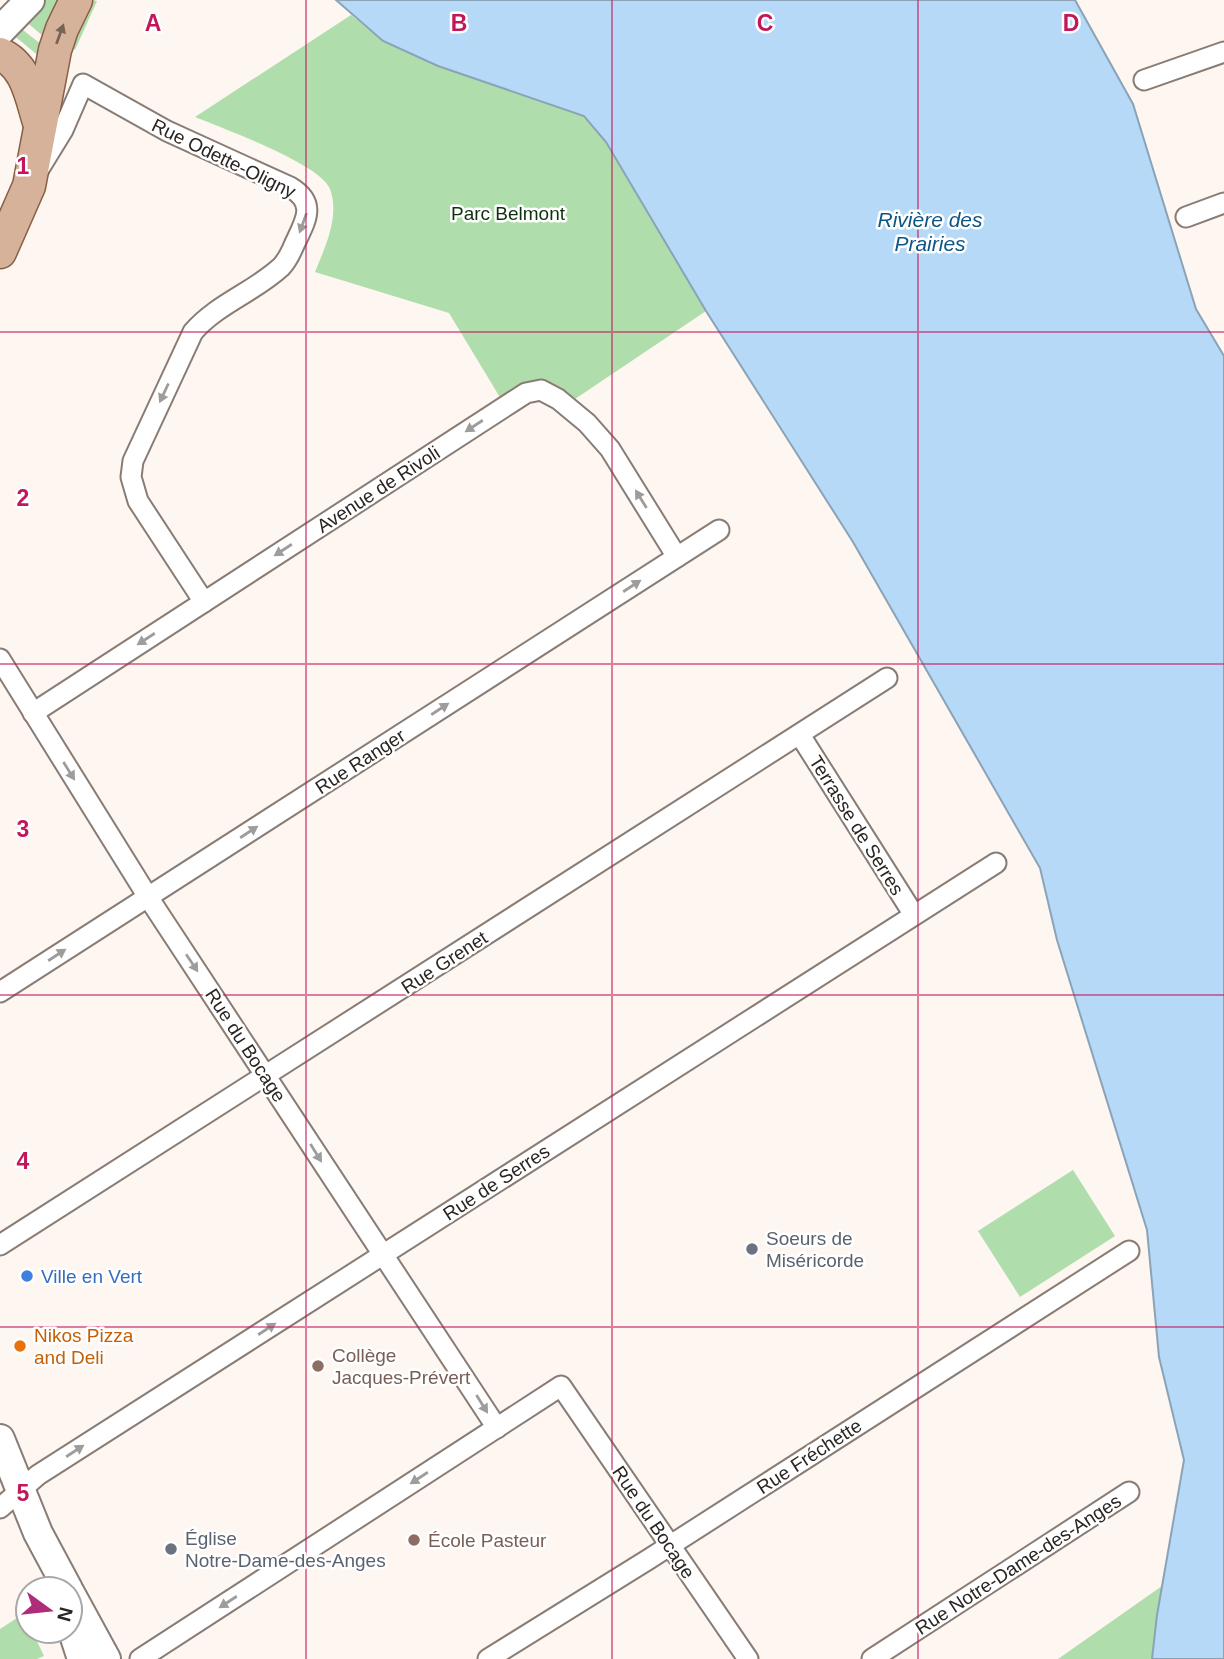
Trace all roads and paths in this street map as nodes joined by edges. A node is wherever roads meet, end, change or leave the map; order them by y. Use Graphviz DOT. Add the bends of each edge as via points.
graph roads {
  1 [pos="30,0"];
  2 [pos="76,0"];
  3 [pos="0,31"];
  4 [pos="1224,52"];
  5 [pos="0,54"];
  6 [pos="1144,79"];
  7 [pos="40,124"];
  8 [pos="29,186"];
  9 [pos="1224,203"];
  10 [pos="1186,217"];
  11 [pos="0,252"];
  12 [pos="719,530"];
  13 [pos="677,557"];
  14 [pos="204,602"];
  15 [pos="0,659"];
  16 [pos="887,678"];
  17 [pos="33,713"];
  18 [pos="800,735"];
  19 [pos="996,863"];
  20 [pos="148,897"];
  21 [pos="914,915"];
  22 [pos="0,992"];
  23 [pos="267,1076"];
  24 [pos="0,1245"];
  25 [pos="1129,1251"];
  26 [pos="382,1255"];
  27 [pos="497,1428"];
  28 [pos="0,1439"];
  29 [pos="1129,1492"];
  30 [pos="10,1499"];
  31 [pos="670,1546"];
  32 [pos="48,1554"];
  33 [pos="55,1575"];
  34 [pos="60,1575"];
  35 [pos="84,1619"];
  36 [pos="106,1659"];
  37 [pos="139,1659"];
  38 [pos="488,1659"];
  39 [pos="748,1659"];
  40 [pos="872,1659"];
  1 -- 3 [label="street"];
  7 -- 2 [label="main road, one-way" via="58,38"];
  4 -- 6 [label="street"];
  5 -- 7 [label="main road" via="20,71"];
  7 -- 8 [label="main road"];
  8 -- 11 [label="main road"];
  8 -- 14 [label="street, Rue Odette-Oligny, one-way" via="63,130 83,84 167,131 302,196 307,208 305,222 286,262 215,311 193,332 133,461 131,477 138,501"];
  9 -- 10 [label="street"];
  12 -- 13 [label="street, Rue Ranger"];
  13 -- 14 [label="street, Avenue de Rivoli, one-way" via="602,439 558,399 535,390"];
  20 -- 13 [label="street, Rue Ranger, one-way"];
  14 -- 17 [label="street, Avenue de Rivoli, one-way"];
  15 -- 17 [label="street, Rue du Bocage"];
  16 -- 18 [label="street, Rue Grenet"];
  17 -- 20 [label="street, Rue du Bocage, one-way"];
  18 -- 21 [label="street, Terrasse de Serres"];
  18 -- 23 [label="street, Rue Grenet"];
  19 -- 21 [label="street, Rue de Serres"];
  22 -- 20 [label="street, Rue Ranger, one-way"];
  20 -- 23 [label="street, Rue du Bocage, one-way"];
  21 -- 26 [label="street, Rue de Serres"];
  23 -- 24 [label="street, Rue Grenet"];
  23 -- 26 [label="street, Rue du Bocage, one-way"];
  25 -- 31 [label="street, Rue Fréchette"];
  26 -- 27 [label="street, Rue du Bocage, one-way"];
  30 -- 26 [label="street, Rue de Serres, one-way" via="38,1475"];
  27 -- 31 [label="street, Rue du Bocage" via="561,1386"];
  27 -- 37 [label="street, one-way"];
  28 -- 30 [label="street"];
  29 -- 40 [label="street, Rue Notre-Dame-des-Anges"];
  30 -- 32 [label="street"];
  31 -- 38 [label="street, Rue Fréchette"];
  31 -- 39 [label="street, Rue du Bocage"];
  32 -- 33 [label="street"];
  32 -- 34 [label="street"];
  35 -- 36 [label="street"];
}
